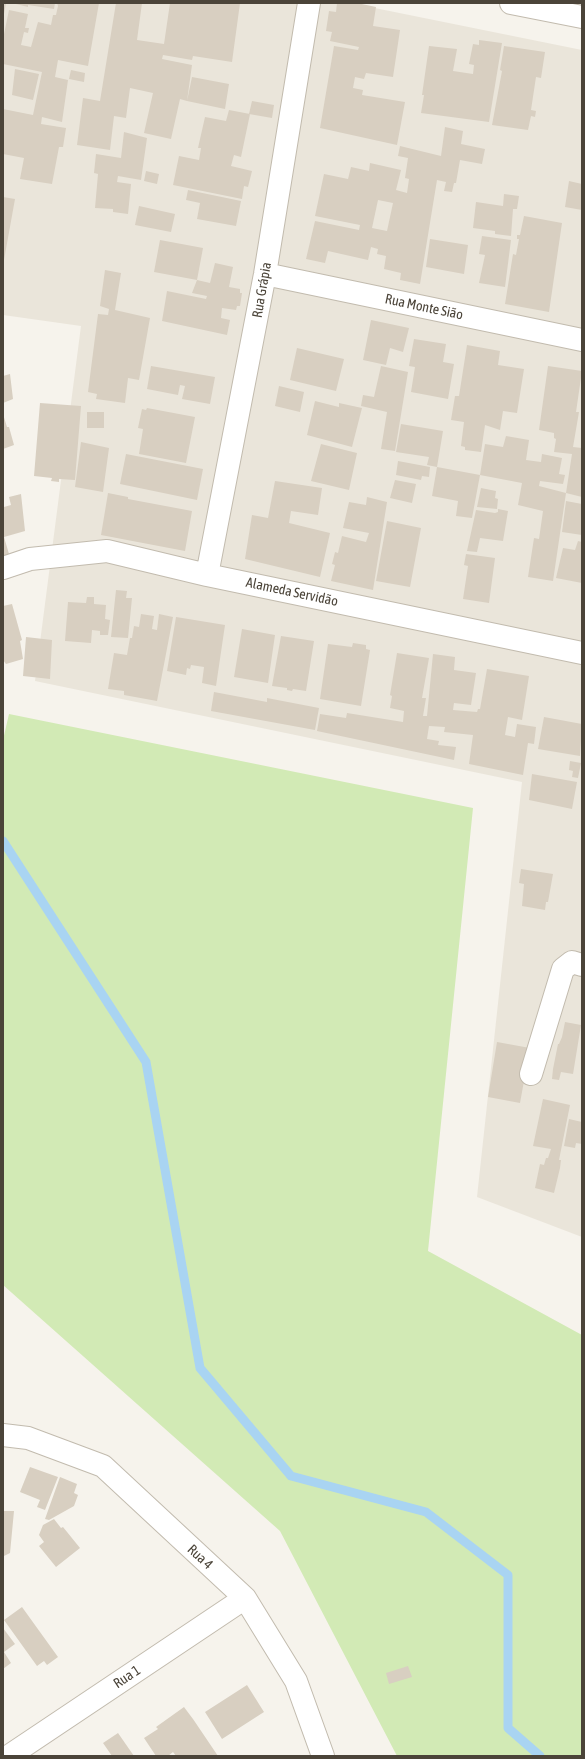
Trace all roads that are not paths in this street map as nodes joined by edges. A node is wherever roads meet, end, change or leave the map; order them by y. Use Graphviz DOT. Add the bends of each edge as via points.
graph roads {
  1 [pos="309,3"];
  2 [pos="512,3"];
  3 [pos="582,17"];
  4 [pos="265,274"];
  5 [pos="582,340"];
  6 [pos="3,568"];
  7 [pos="207,575"];
  8 [pos="582,653"];
  9 [pos="582,964"];
  10 [pos="531,1074"];
  11 [pos="3,1435"];
  12 [pos="245,1598"];
  13 [pos="9,1756"];
  14 [pos="323,1756"];
  1 -- 4 [label="street, Rua Grápia"];
  2 -- 3 [label="street"];
  4 -- 5 [label="street, Rua Monte Sião"];
  4 -- 7 [label="street, Rua Grápia"];
  6 -- 7 [label="street, Alameda Servidão" via="30,559 107,551"];
  7 -- 8 [label="street, Alameda Servidão"];
  9 -- 10 [label="street" via="572,962 563,969"];
  11 -- 12 [label="street, Rua 4" via="28,1438 103,1466"];
  12 -- 13 [label="street, Rua 1"];
  12 -- 14 [label="street, Rua 4" via="296,1681"];
}
